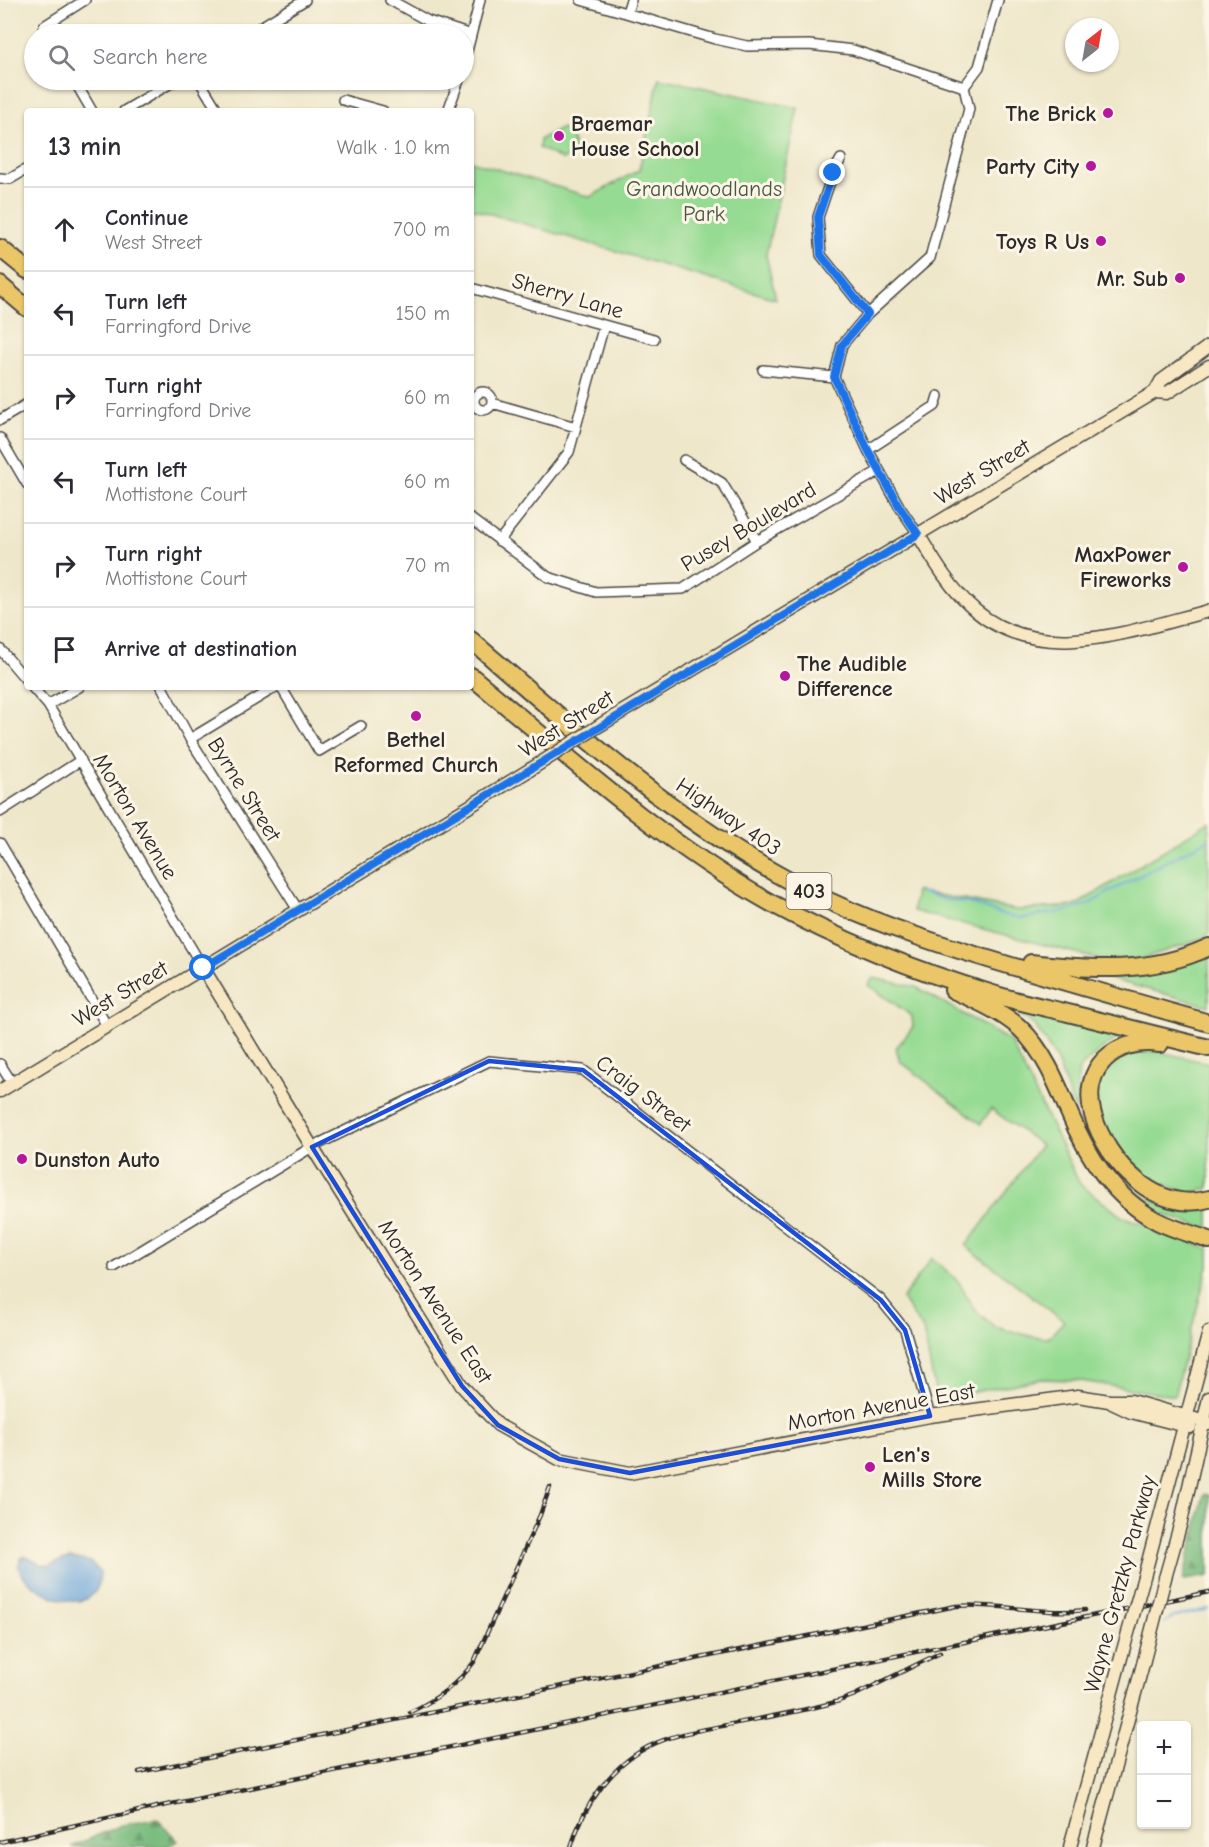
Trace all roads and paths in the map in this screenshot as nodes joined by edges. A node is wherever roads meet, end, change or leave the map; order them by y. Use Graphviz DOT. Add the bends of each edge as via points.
graph roads {
  1 [pos="85,0"];
  2 [pos="305,0"];
  3 [pos="390,0"];
  4 [pos="480,0"];
  5 [pos="581,0"];
  6 [pos="631,0"];
  7 [pos="998,0"];
  8 [pos="627,12"];
  9 [pos="47,24"];
  10 [pos="265,24"];
  11 [pos="437,24"];
  12 [pos="474,24"];
  13 [pos="964,87"];
  14 [pos="80,90"];
  15 [pos="159,90"];
  16 [pos="205,90"];
  17 [pos="455,90"];
  18 [pos="343,100"];
  19 [pos="90,108"];
  20 [pos="129,108"];
  21 [pos="216,108"];
  22 [pos="372,108"];
  23 [pos="449,108"];
  24 [pos="841,159"];
  25 [pos="24,171"];
  26 [pos="2,179"];
  27 [pos="0,248"];
  28 [pos="24,268"];
  29 [pos="0,285"];
  30 [pos="474,289"];
  31 [pos="24,305"];
  32 [pos="868,314"];
  33 [pos="604,325"];
  34 [pos="654,339"];
  35 [pos="1209,346"];
  36 [pos="1209,366"];
  37 [pos="763,370"];
  38 [pos="834,377"];
  39 [pos="1155,392"];
  40 [pos="938,396"];
  41 [pos="492,403"];
  42 [pos="24,406"];
  43 [pos="0,420"];
  44 [pos="576,427"];
  45 [pos="0,438"];
  46 [pos="868,450"];
  47 [pos="684,460"];
  48 [pos="879,471"];
  49 [pos="24,479"];
  50 [pos="474,521"];
  51 [pos="918,534"];
  52 [pos="499,541"];
  53 [pos="757,541"];
  54 [pos="1209,611"];
  55 [pos="474,643"];
  56 [pos="0,649"];
  57 [pos="24,677"];
  58 [pos="474,678"];
  59 [pos="36,690"];
  60 [pos="74,690"];
  61 [pos="164,690"];
  62 [pos="271,690"];
  63 [pos="283,690"];
  64 [pos="48,705"];
  65 [pos="361,726"];
  66 [pos="190,739"];
  67 [pos="81,760"];
  68 [pos="0,812"];
  69 [pos="0,843"];
  70 [pos="298,910"];
  71 [pos="940,945"];
  72 [pos="1209,947"];
  73 [pos="904,964"];
  74 [pos="203,968"];
  75 [pos="1209,1023"];
  76 [pos="107,1026"];
  77 [pos="1209,1050"];
  78 [pos="0,1064"];
  79 [pos="12,1083"];
  80 [pos="0,1091"];
  81 [pos="312,1147"];
  82 [pos="1209,1199"];
  83 [pos="1209,1240"];
  84 [pos="114,1267"];
  85 [pos="1209,1332"];
  86 [pos="1209,1398"];
  87 [pos="930,1416"];
  88 [pos="1185,1421"];
  89 [pos="1206,1427"];
  90 [pos="1070,1847"];
  91 [pos="1093,1847"];
  1 -- 9 [label="street"];
  2 -- 10 [label="street"];
  3 -- 11 [label="street"];
  4 -- 12 [label="street"];
  5 -- 8 [label="street"];
  6 -- 8 [label="street"];
  7 -- 13 [label="street" via="979,67"];
  8 -- 13 [label="street" via="747,46 809,45 853,50"];
  13 -- 32 [label="street" via="969,109 930,258"];
  14 -- 19 [label="street"];
  15 -- 20 [label="street"];
  16 -- 21 [label="street"];
  17 -- 23 [label="street"];
  18 -- 22 [label="street"];
  24 -- 32 [label="street" via="818,217 821,255"];
  25 -- 26 [label="street"];
  27 -- 28 [label="highway"];
  29 -- 31 [label="highway"];
  30 -- 33 [label="street, Sherry Lane"];
  32 -- 38 [label="street" via="842,345"];
  33 -- 34 [label="street, Sherry Lane"];
  33 -- 44 [label="street"];
  35 -- 39 [label="main road, West Street" via="1161,381"];
  36 -- 39 [label="main road, West Street" via="1167,393"];
  37 -- 38 [label="street"];
  38 -- 46 [label="street"];
  39 -- 51 [label="main road, West Street"];
  40 -- 46 [label="street" via="935,406"];
  41 -- 44 [label="street"];
  42 -- 43 [label="street"];
  44 -- 52 [label="street" via="569,452"];
  45 -- 49 [label="street"];
  46 -- 48 [label="street"];
  47 -- 53 [label="street" via="722,483"];
  48 -- 51 [label="street"];
  48 -- 53 [label="street, Pusey Boulevard"];
  50 -- 52 [label="street, Pusey Boulevard"];
  51 -- 54 [label="main road" via="933,560 975,610 1019,634 1046,641 1096,639"];
  51 -- 70 [label="main road, West Street, bridge"];
  52 -- 53 [label="street, Pusey Boulevard" via="548,577 596,592 682,589"];
  55 -- 71 [label="highway, Highway 403 / 403" via="640,783 723,841 829,902"];
  56 -- 57 [label="street"];
  58 -- 73 [label="highway, 403" via="690,852 791,913"];
  59 -- 64 [label="street, Morton Avenue"];
  60 -- 64 [label="street"];
  61 -- 66 [label="street, Byrne Street"];
  62 -- 66 [label="street"];
  63 -- 65 [label="street" via="319,751"];
  64 -- 67 [label="street, Morton Avenue"];
  66 -- 70 [label="street, Byrne Street"];
  67 -- 68 [label="street"];
  67 -- 74 [label="street, Morton Avenue"];
  69 -- 76 [label="street"];
  70 -- 74 [label="main road, West Street"];
  71 -- 72 [label="highway" via="960,945 1031,963 1097,970 1165,963"];
  71 -- 75 [label="highway, Highway 403 / 403"];
  73 -- 77 [label="highway, 403" via="995,995"];
  73 -- 83 [label="highway" via="1021,1029 1050,1068 1085,1147 1112,1186 1160,1222"];
  74 -- 76 [label="main road, West Street"];
  74 -- 81 [label="main road, Morton Avenue East"];
  76 -- 79 [label="main road, West Street"];
  77 -- 82 [label="highway" via="1148,1042 1116,1049 1096,1071 1091,1101 1106,1143 1133,1178 1178,1202"];
  78 -- 79 [label="street"];
  79 -- 80 [label="main road, West Street"];
  81 -- 84 [label="street, Craig Street"];
  81 -- 87 [label="main road, Morton Avenue East" via="462,1386 498,1425 559,1459 630,1473"];
  81 -- 87 [label="street, Craig Street" via="489,1061 583,1070 881,1300 904,1330"];
  85 -- 88 [label="main road, Wayne Gretzky Parkway"];
  86 -- 89 [label="main road, Wayne Gretzky Parkway"];
  87 -- 88 [label="main road, Morton Avenue East" via="1078,1395 1131,1401"];
  88 -- 89 [label="main road, Morton Avenue East"];
  88 -- 90 [label="main road, Wayne Gretzky Parkway, bridge"];
  89 -- 91 [label="main road, Wayne Gretzky Parkway, bridge"];
}
